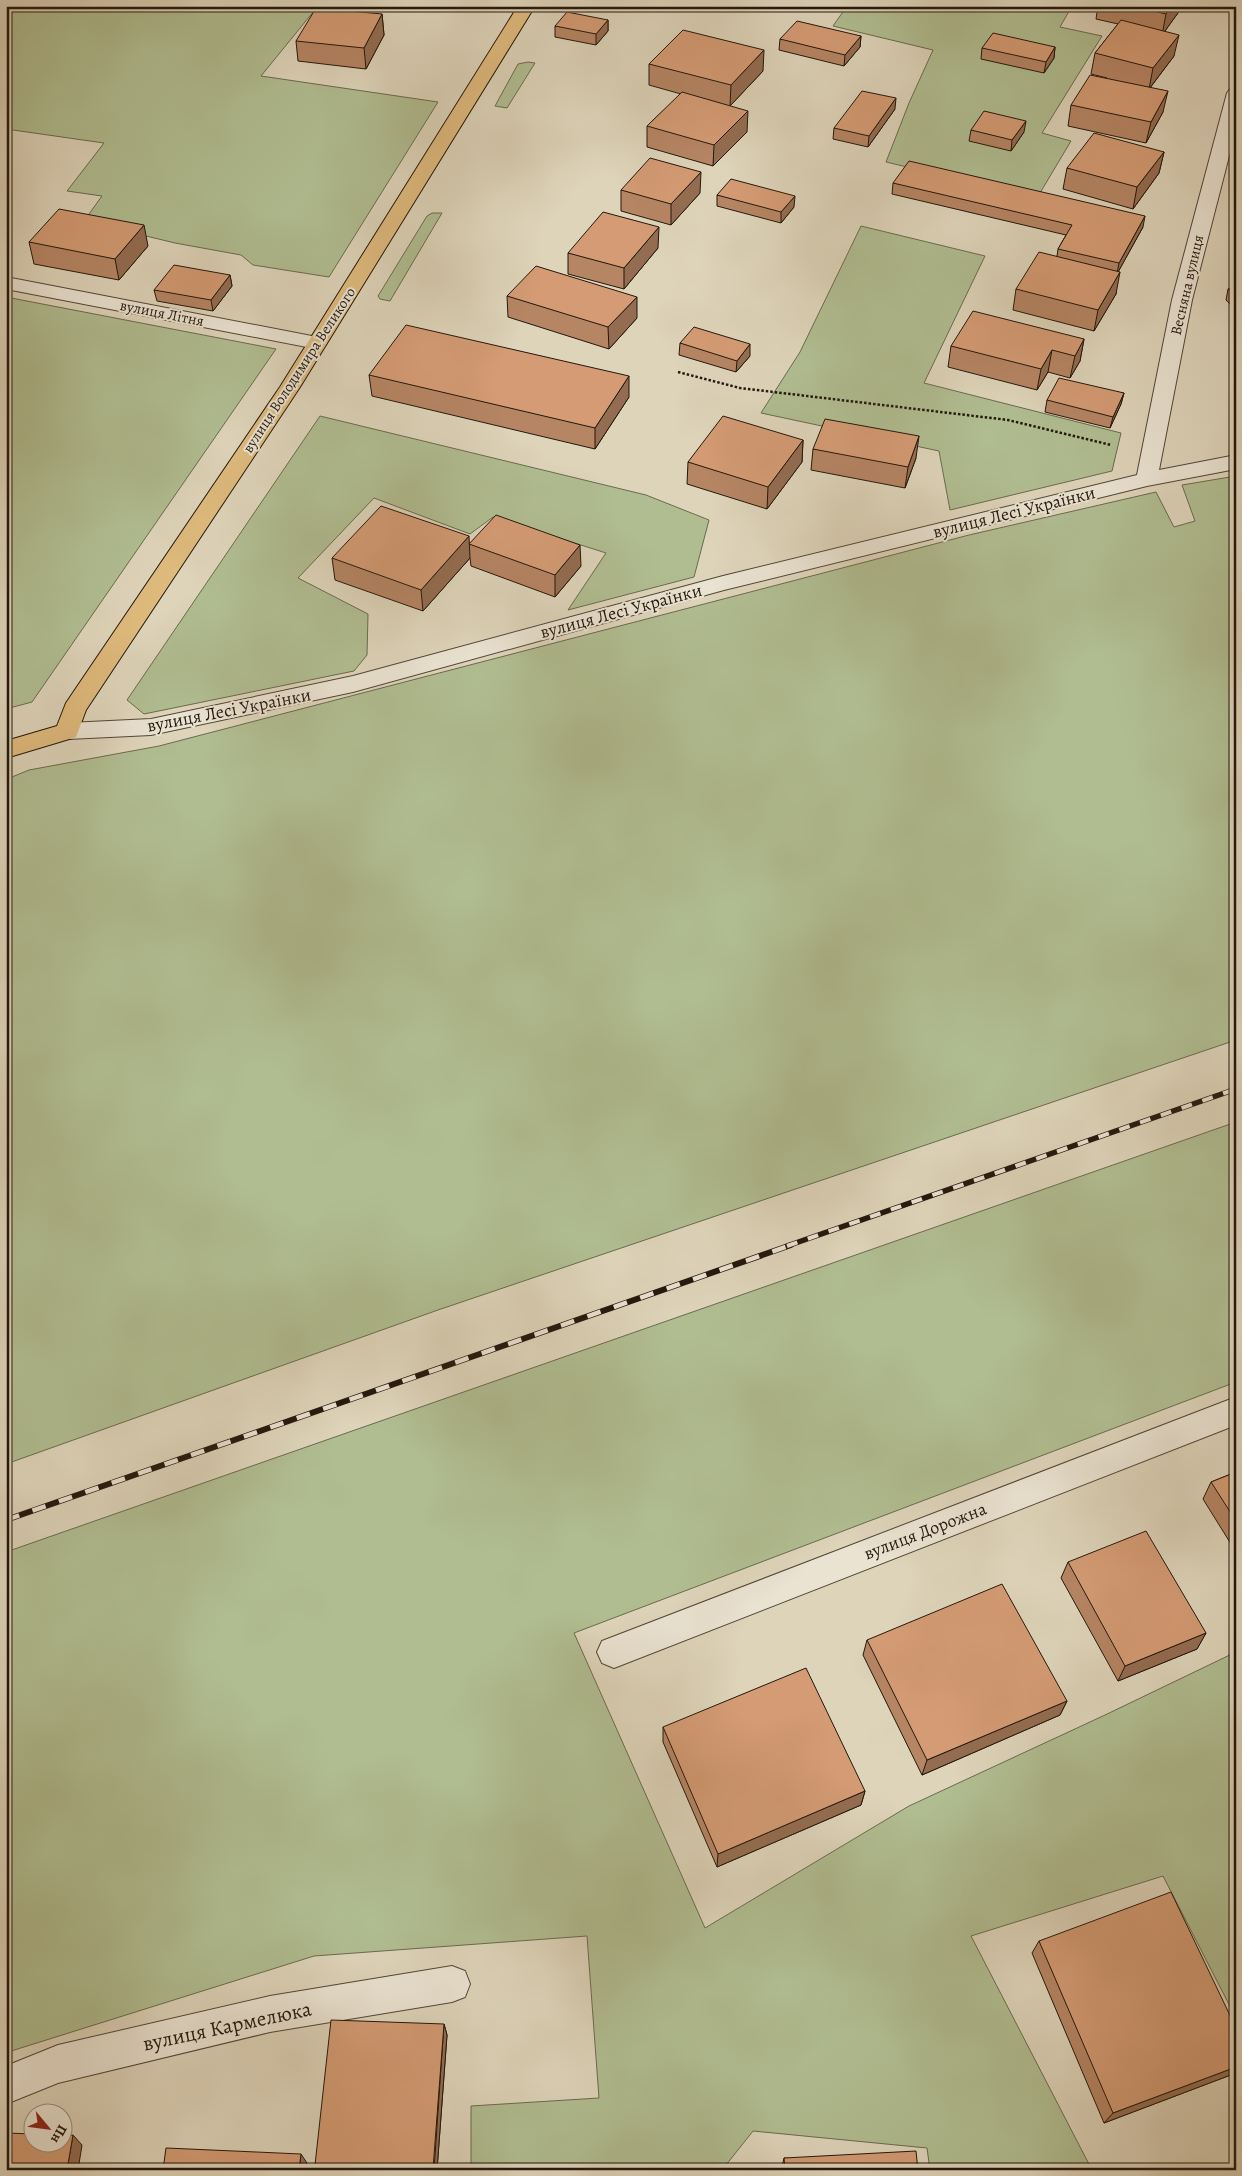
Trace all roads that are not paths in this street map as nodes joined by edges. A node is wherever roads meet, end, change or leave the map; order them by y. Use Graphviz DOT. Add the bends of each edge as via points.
graph roads {
  1 [pos="527,6"];
  2 [pos="1236,93"];
  3 [pos="6,283"];
  4 [pos="317,343"];
  5 [pos="1236,462"];
  6 [pos="1148,479"];
  7 [pos="68,730"];
  8 [pos="6,750"];
  9 [pos="1236,1411"];
  10 [pos="614,1652"];
  11 [pos="452,1984"];
  12 [pos="6,2085"];
  1 -- 4 [label="main road, вулиця Володимира Великого"];
  2 -- 6 [label="street, Весняна вулиця" via="1182,300"];
  3 -- 4 [label="street, вулиця Літня"];
  4 -- 7 [label="main road, вулиця Володимира Великого" via="74,709"];
  5 -- 6 [label="street, вулиця Лесі Українки"];
  6 -- 7 [label="street, вулиця Лесі Українки" via="723,583 353,684 152,727"];
  7 -- 8 [label="main road, вулиця Лесі Українки"];
  9 -- 10 [label="street, вулиця Дорожна"];
  11 -- 12 [label="street, вулиця Кармелюка" via="260,2017 58,2064"];
}
